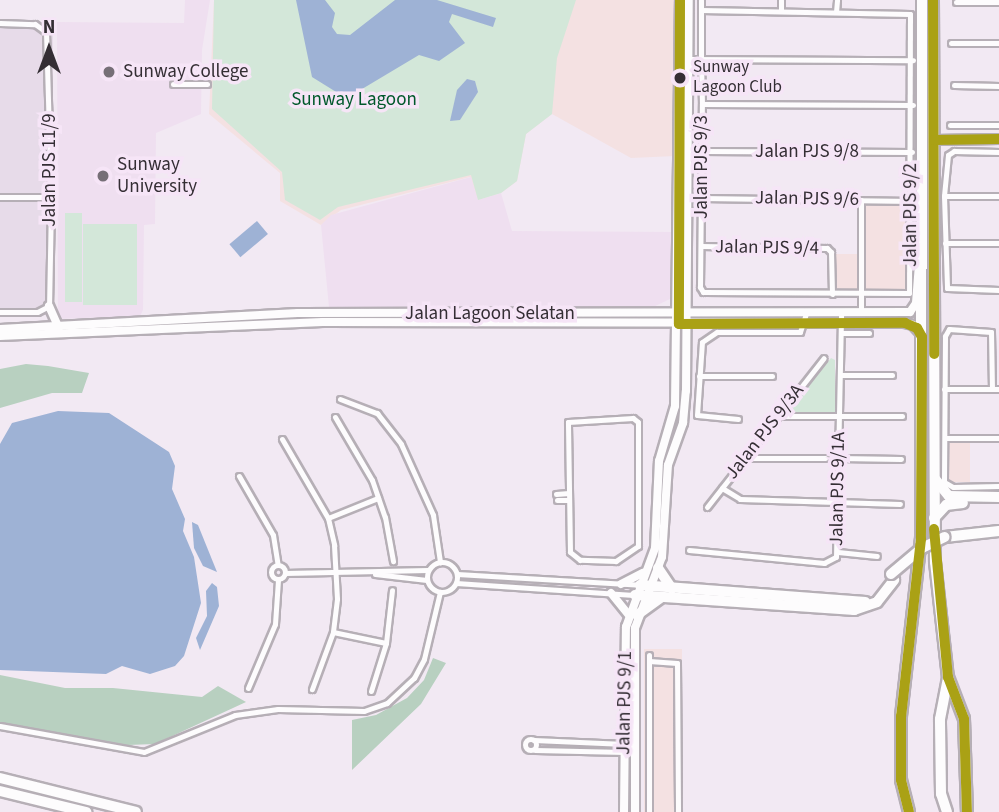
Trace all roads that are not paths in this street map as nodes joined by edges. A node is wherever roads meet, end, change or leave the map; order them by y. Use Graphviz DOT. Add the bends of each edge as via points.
graph roads {
  1 [pos="680,0"];
  2 [pos="689,0"];
  3 [pos="701,0"];
  4 [pos="781,0"];
  5 [pos="837,0"];
  6 [pos="922,0"];
  7 [pos="933,0"];
  8 [pos="956,2"];
  9 [pos="999,2"];
  10 [pos="701,10"];
  11 [pos="781,11"];
  12 [pos="836,12"];
  13 [pos="0,23"];
  14 [pos="951,43"];
  15 [pos="999,43"];
  16 [pos="689,59"];
  17 [pos="702,59"];
  18 [pos="913,60"];
  19 [pos="173,84"];
  20 [pos="207,84"];
  21 [pos="954,85"];
  22 [pos="999,86"];
  23 [pos="702,104"];
  24 [pos="913,105"];
  25 [pos="950,125"];
  26 [pos="999,125"];
  27 [pos="999,139"];
  28 [pos="934,140"];
  29 [pos="702,151"];
  30 [pos="912,152"];
  31 [pos="999,152"];
  32 [pos="944,196"];
  33 [pos="999,196"];
  34 [pos="0,197"];
  35 [pos="51,197"];
  36 [pos="702,198"];
  37 [pos="861,200"];
  38 [pos="912,201"];
  39 [pos="945,243"];
  40 [pos="998,243"];
  41 [pos="922,245"];
  42 [pos="701,246"];
  43 [pos="999,290"];
  44 [pos="703,292"];
  45 [pos="832,294"];
  46 [pos="861,295"];
  47 [pos="683,297"];
  48 [pos="49,306"];
  49 [pos="0,312"];
  50 [pos="662,313"];
  51 [pos="683,313"];
  52 [pos="706,313"];
  53 [pos="806,313"];
  54 [pos="841,313"];
  55 [pos="861,313"];
  56 [pos="710,323"];
  57 [pos="805,323"];
  58 [pos="662,324"];
  59 [pos="683,324"];
  60 [pos="153,325"];
  61 [pos="59,328"];
  62 [pos="841,328"];
  63 [pos="0,329"];
  64 [pos="869,333"];
  65 [pos="0,336"];
  66 [pos="922,337"];
  67 [pos="688,340"];
  68 [pos="678,343"];
  69 [pos="824,358"];
  70 [pos="840,375"];
  71 [pos="892,375"];
  72 [pos="699,376"];
  73 [pos="772,376"];
  74 [pos="944,389"];
  75 [pos="995,389"];
  76 [pos="340,399"];
  77 [pos="777,416"];
  78 [pos="840,416"];
  79 [pos="902,416"];
  80 [pos="335,417"];
  81 [pos="738,419"];
  82 [pos="945,438"];
  83 [pos="999,438"];
  84 [pos="282,439"];
  85 [pos="745,458"];
  86 [pos="825,458"];
  87 [pos="840,458"];
  88 [pos="901,458"];
  89 [pos="239,475"];
  90 [pos="933,475"];
  91 [pos="999,486"];
  92 [pos="722,488"];
  93 [pos="557,497"];
  94 [pos="569,497"];
  95 [pos="999,497"];
  96 [pos="378,498"];
  97 [pos="840,501"];
  98 [pos="999,503"];
  99 [pos="900,504"];
  100 [pos="708,507"];
  101 [pos="328,518"];
  102 [pos="934,518"];
  103 [pos="998,536"];
  104 [pos="689,550"];
  105 [pos="838,551"];
  106 [pos="877,556"];
  107 [pos="393,561"];
  108 [pos="440,562"];
  109 [pos="278,565"];
  110 [pos="653,568"];
  111 [pos="428,570"];
  112 [pos="285,573"];
  113 [pos="338,573"];
  114 [pos="375,574"];
  115 [pos="457,574"];
  116 [pos="278,580"];
  117 [pos="427,580"];
  118 [pos="456,583"];
  119 [pos="621,584"];
  120 [pos="392,590"];
  121 [pos="643,591"];
  122 [pos="440,592"];
  123 [pos="611,593"];
  124 [pos="668,593"];
  125 [pos="633,615"];
  126 [pos="333,632"];
  127 [pos="386,643"];
  128 [pos="948,677"];
  129 [pos="248,688"];
  130 [pos="312,689"];
  131 [pos="372,691"];
  132 [pos="0,726"];
  133 [pos="624,748"];
  134 [pos="635,748"];
  135 [pos="0,778"];
  136 [pos="635,789"];
  137 [pos="649,789"];
  138 [pos="0,791"];
  139 [pos="86,812"];
  140 [pos="136,812"];
  141 [pos="624,812"];
  142 [pos="635,812"];
  143 [pos="649,812"];
  144 [pos="678,812"];
  145 [pos="909,812"];
  146 [pos="947,812"];
  147 [pos="967,812"];
  1 -- 47 [label="main road"];
  2 -- 16 [label="main road"];
  3 -- 10 [label="street, Jalan PJS 9/3"];
  4 -- 11 [label="street"];
  5 -- 12 [label="street"];
  6 -- 41 [label="highway"];
  7 -- 28 [label="highway"];
  8 -- 9 [label="street"];
  10 -- 11 [label="street"];
  10 -- 17 [label="street, Jalan PJS 9/3"];
  11 -- 12 [label="street"];
  12 -- 18 [label="street, Jalan PJS 9/2" via="910,13"];
  13 -- 35 [label="street, Jalan PJS 11/9" via="34,24 46,32"];
  14 -- 15 [label="street"];
  16 -- 17 [label="street"];
  16 -- 47 [label="main road"];
  17 -- 18 [label="street"];
  17 -- 23 [label="street, Jalan PJS 9/3"];
  18 -- 24 [label="street, Jalan PJS 9/2"];
  19 -- 20 [label="street"];
  21 -- 22 [label="street"];
  23 -- 24 [label="street"];
  23 -- 29 [label="street, Jalan PJS 9/3"];
  24 -- 30 [label="street, Jalan PJS 9/2"];
  25 -- 26 [label="street"];
  27 -- 28 [label="main road"];
  28 -- 90 [label="highway"];
  29 -- 30 [label="street, Jalan PJS 9/8"];
  29 -- 36 [label="street, Jalan PJS 9/3"];
  30 -- 38 [label="street, Jalan PJS 9/2"];
  31 -- 32 [label="street" via="954,151 947,155"];
  32 -- 33 [label="street"];
  32 -- 39 [label="street"];
  34 -- 35 [label="street"];
  35 -- 48 [label="street, Jalan PJS 11/9"];
  36 -- 37 [label="street, Jalan PJS 9/6"];
  36 -- 42 [label="street, Jalan PJS 9/3"];
  37 -- 38 [label="street, Jalan PJS 9/6"];
  37 -- 46 [label="street"];
  38 -- 46 [label="street, Jalan PJS 9/2" via="911,289 906,295"];
  39 -- 40 [label="street"];
  39 -- 43 [label="street" via="947,288"];
  41 -- 55 [label="main road, Jalan Lagoon Selatan" via="913,310"];
  41 -- 66 [label="highway"];
  42 -- 44 [label="street, Jalan PJS 9/3"];
  42 -- 45 [label="street, Jalan PJS 9/4" via="827,248 831,252"];
  44 -- 45 [label="street, Jalan PJS 9/2"];
  45 -- 46 [label="street, Jalan PJS 9/2"];
  46 -- 55 [label="street"];
  47 -- 50 [label="main road"];
  47 -- 51 [label="main road"];
  47 -- 52 [label="main road"];
  48 -- 49 [label="street" via="37,312"];
  48 -- 61 [label="main road"];
  50 -- 51 [label="main road, Jalan Lagoon Selatan"];
  50 -- 60 [label="main road, Jalan Lagoon Selatan" via="298,313"];
  51 -- 52 [label="main road, Jalan Lagoon Selatan"];
  51 -- 59 [label="main road"];
  52 -- 53 [label="main road, Jalan Lagoon Selatan"];
  53 -- 54 [label="main road, Jalan Lagoon Selatan"];
  53 -- 57 [label="street"];
  54 -- 55 [label="main road, Jalan Lagoon Selatan"];
  54 -- 62 [label="street, Jalan PJS 9/1A"];
  56 -- 57 [label="main road, Jalan Lagoon Selatan"];
  56 -- 59 [label="main road, Jalan Lagoon Selatan"];
  56 -- 67 [label="main road"];
  57 -- 62 [label="main road, Jalan Lagoon Selatan"];
  57 -- 72 [label="street" via="795,333 712,333 700,345"];
  58 -- 59 [label="main road, Jalan Lagoon Selatan"];
  58 -- 60 [label="main road, Jalan Lagoon Selatan"];
  58 -- 68 [label="main road"];
  59 -- 67 [label="main road"];
  59 -- 68 [label="main road"];
  60 -- 61 [label="main road, Jalan Lagoon Selatan"];
  60 -- 65 [label="main road, Jalan Lagoon Selatan"];
  61 -- 63 [label="main road, Jalan Lagoon Selatan"];
  62 -- 64 [label="street"];
  62 -- 66 [label="main road, Jalan Lagoon Selatan" via="910,324"];
  62 -- 70 [label="street, Jalan PJS 9/1A"];
  66 -- 145 [label="highway" via="921,539 901,716 901,780"];
  67 -- 110 [label="main road" via="683,423 668,465 665,547"];
  68 -- 110 [label="main road" via="675,405 660,454"];
  69 -- 77 [label="street, Jalan PJS 9/3A"];
  70 -- 71 [label="street"];
  70 -- 78 [label="street, Jalan PJS 9/1A"];
  72 -- 73 [label="street"];
  72 -- 81 [label="street" via="697,415"];
  74 -- 75 [label="street"];
  74 -- 75 [label="street" via="945,336 954,328 991,332"];
  74 -- 82 [label="street"];
  76 -- 108 [label="street" via="377,413 401,444 433,514"];
  77 -- 78 [label="street"];
  77 -- 85 [label="street, Jalan PJS 9/3A"];
  78 -- 79 [label="street"];
  78 -- 87 [label="street, Jalan PJS 9/1A"];
  80 -- 96 [label="street"];
  82 -- 83 [label="street"];
  82 -- 91 [label="street" via="944,482 953,487"];
  84 -- 101 [label="street"];
  85 -- 86 [label="street"];
  85 -- 92 [label="street, Jalan PJS 9/3A"];
  87 -- 88 [label="street"];
  87 -- 97 [label="street, Jalan PJS 9/1A"];
  89 -- 109 [label="street" via="273,535"];
  90 -- 95 [label="highway" via="949,496"];
  90 -- 102 [label="highway"];
  92 -- 97 [label="street" via="740,499"];
  92 -- 100 [label="street, Jalan PJS 9/3A"];
  93 -- 94 [label="street"];
  94 -- 94 [label="street" via="568,422 596,418 638,422 638,546 616,561 580,560 570,552"];
  96 -- 101 [label="street"];
  96 -- 107 [label="street"];
  97 -- 99 [label="street"];
  97 -- 105 [label="street, Jalan PJS 9/1A"];
  98 -- 102 [label="highway" via="952,503"];
  101 -- 113 [label="street"];
  102 -- 128 [label="highway"];
  103 -- 124 [label="highway, bridge" via="946,540 922,548 874,596 859,603"];
  104 -- 105 [label="street, Jalan PJS 9/1A" via="824,563 833,561"];
  105 -- 106 [label="street"];
  108 -- 111 [label="street"];
  108 -- 115 [label="street" via="452,566"];
  109 -- 112 [label="street"];
  109 -- 116 [label="street" via="271,573"];
  110 -- 119 [label="main road"];
  110 -- 121 [label="main road, Jalan PJS 9/1"];
  110 -- 124 [label="highway"];
  111 -- 114 [label="street"];
  111 -- 117 [label="street"];
  112 -- 113 [label="street"];
  112 -- 116 [label="street"];
  113 -- 114 [label="street"];
  113 -- 126 [label="street"];
  114 -- 117 [label="street"];
  115 -- 118 [label="street"];
  115 -- 119 [label="street"];
  116 -- 129 [label="street" via="275,624"];
  117 -- 122 [label="street"];
  118 -- 122 [label="street"];
  118 -- 123 [label="street"];
  119 -- 121 [label="street"];
  120 -- 127 [label="street"];
  121 -- 123 [label="street"];
  121 -- 124 [label="highway"];
  121 -- 125 [label="main road, Jalan PJS 9/1"];
  122 -- 132 [label="street" via="424,659 414,678 387,703 364,711 278,709 235,715 144,752"];
  123 -- 125 [label="main road"];
  124 -- 125 [label="highway"];
  125 -- 133 [label="main road, Jalan PJS 9/1"];
  125 -- 134 [label="main road, Jalan PJS 9/1"];
  126 -- 127 [label="street"];
  126 -- 130 [label="street"];
  127 -- 131 [label="street"];
  128 -- 146 [label="highway" via="940,719 941,794"];
  128 -- 147 [label="highway" via="964,719"];
  133 -- 133 [label="street" via="534,740 535,750"];
  133 -- 134 [label="street"];
  133 -- 141 [label="main road, Jalan PJS 9/1"];
  134 -- 136 [label="main road, Jalan PJS 9/1"];
  135 -- 140 [label="highway"];
  136 -- 137 [label="street"];
  136 -- 142 [label="main road, Jalan PJS 9/1"];
  137 -- 143 [label="street"];
  137 -- 144 [label="street" via="649,658 677,663"];
  138 -- 139 [label="highway"];
}
